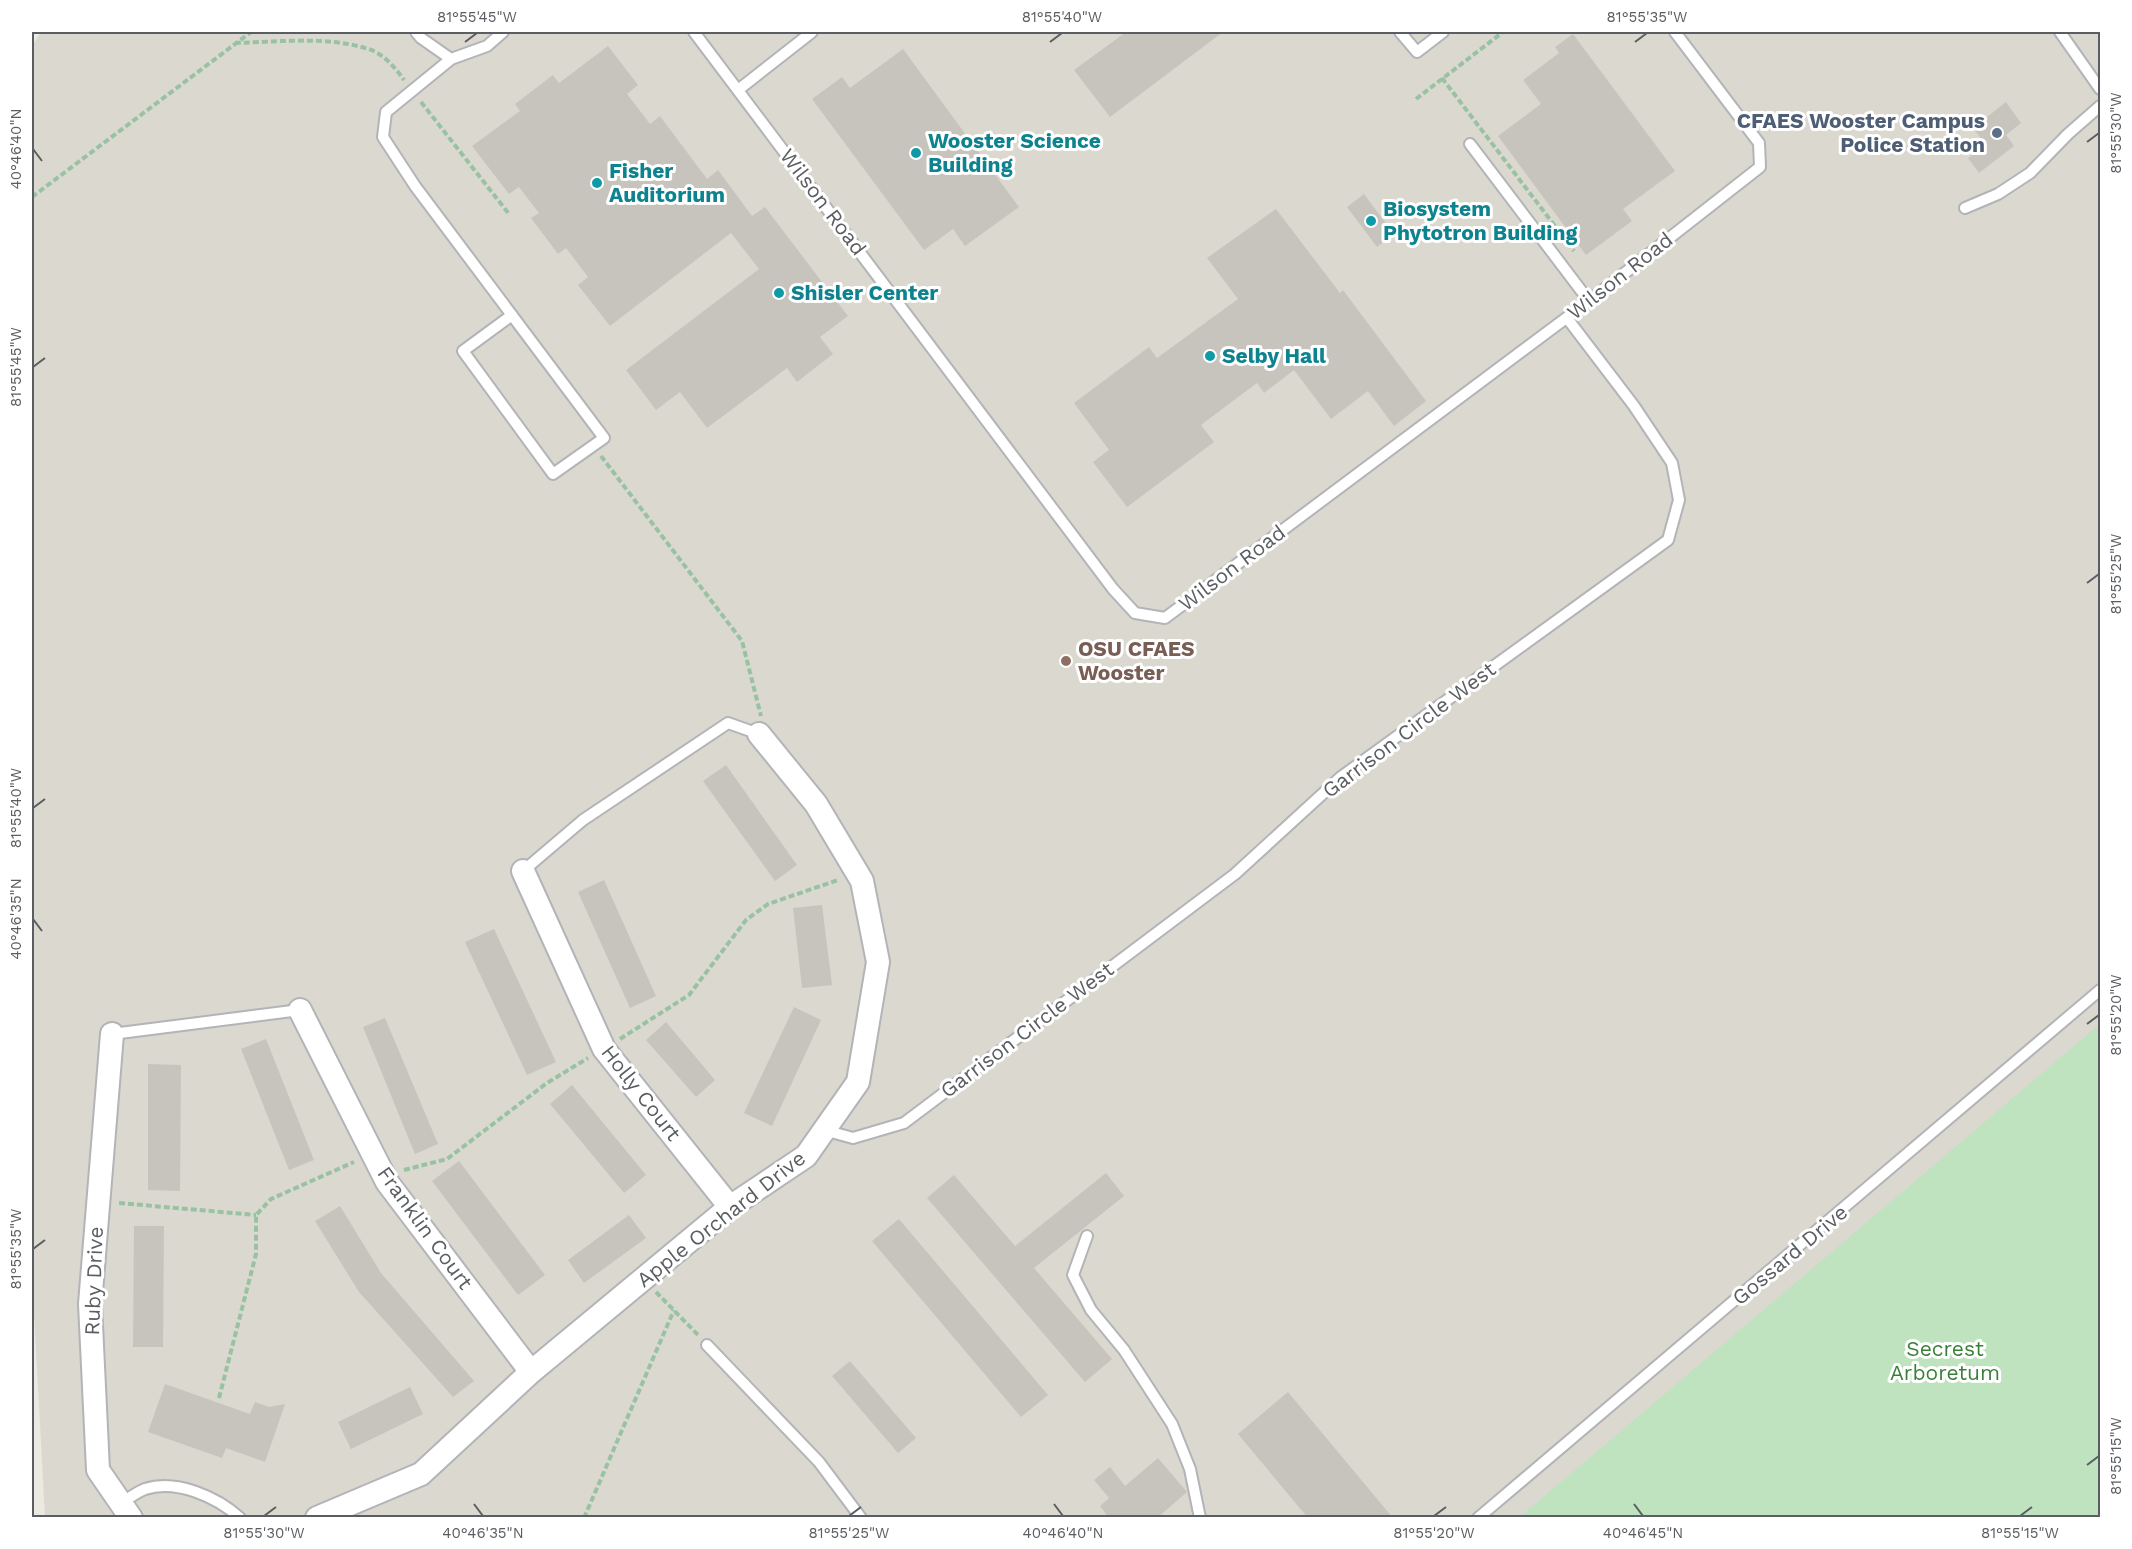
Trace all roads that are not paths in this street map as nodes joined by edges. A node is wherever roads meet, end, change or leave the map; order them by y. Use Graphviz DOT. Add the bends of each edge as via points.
graph roads {
  1 [pos="416,32"];
  2 [pos="503,32"];
  3 [pos="694,32"];
  4 [pos="812,32"];
  5 [pos="1400,32"];
  6 [pos="1443,32"];
  7 [pos="1675,32"];
  8 [pos="2060,32"];
  9 [pos="451,59"];
  10 [pos="738,90"];
  11 [pos="2100,90"];
  12 [pos="2100,106"];
  13 [pos="1470,144"];
  14 [pos="1965,208"];
  15 [pos="1589,301"];
  16 [pos="512,315"];
  17 [pos="1567,318"];
  18 [pos="759,734"];
  19 [pos="522,872"];
  20 [pos="2100,990"];
  21 [pos="300,1010"];
  22 [pos="112,1034"];
  23 [pos="824,1130"];
  24 [pos="730,1207"];
  25 [pos="1087,1236"];
  26 [pos="707,1345"];
  27 [pos="531,1371"];
  28 [pos="126,1510"];
  29 [pos="240,1518"];
  30 [pos="317,1518"];
  31 [pos="861,1518"];
  32 [pos="1200,1518"];
  33 [pos="1478,1518"];
  1 -- 9 [label="lane"];
  2 -- 9 [label="lane" via="486,46"];
  3 -- 10 [label="lane, Wilson Road"];
  4 -- 10 [label="lane"];
  5 -- 6 [label="lane" via="1417,52"];
  7 -- 15 [label="lane, Wilson Road" via="1759,143 1760,167"];
  8 -- 11 [label="lane"];
  9 -- 16 [label="lane" via="386,112 384,137 415,186"];
  10 -- 17 [label="lane, Wilson Road" via="1113,589 1135,613 1165,618"];
  12 -- 14 [label="lane" via="2030,173 1998,194"];
  13 -- 15 [label="lane"];
  15 -- 17 [label="lane, Wilson Road"];
  16 -- 16 [label="lane" via="463,351 553,474 604,438"];
  17 -- 23 [label="lane, Garrison Circle West" via="1672,463 1678,500 1668,540 1341,777 1235,874 904,1123 853,1138"];
  18 -- 19 [label="lane" via="728,723 583,820"];
  18 -- 23 [label="street, Apple Orchard Drive" via="816,804 862,881 878,962 858,1082"];
  19 -- 24 [label="street, Holly Court" via="604,1049"];
  20 -- 33 [label="lane, Gossard Drive"];
  21 -- 22 [label="lane"];
  21 -- 27 [label="street, Franklin Court" via="382,1172"];
  22 -- 28 [label="street, Ruby Drive" via="90,1304 98,1470"];
  23 -- 24 [label="street, Apple Orchard Drive" via="806,1156"];
  24 -- 27 [label="street, Apple Orchard Drive"];
  25 -- 32 [label="lane" via="1073,1275 1091,1310 1124,1350 1172,1424 1190,1469"];
  26 -- 31 [label="lane" via="819,1462"];
  27 -- 30 [label="street, Apple Orchard Drive" via="421,1474"];
  28 -- 29 [label="lane" via="145,1489 167,1487 212,1499"];
}
